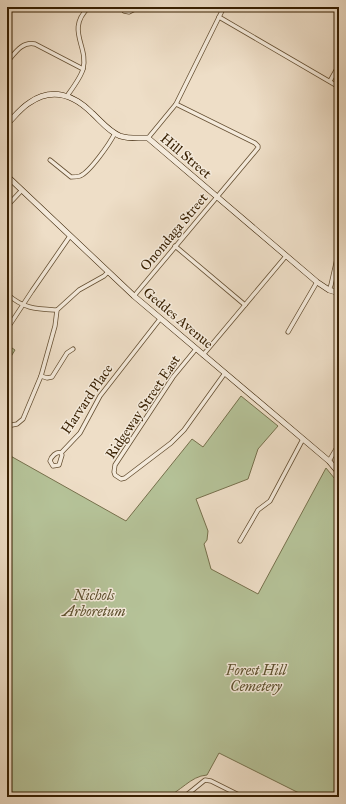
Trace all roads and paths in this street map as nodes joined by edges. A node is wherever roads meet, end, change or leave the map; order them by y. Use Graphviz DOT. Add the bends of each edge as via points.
graph roads {
  1 [pos="88,7"];
  2 [pos="122,7"];
  3 [pos="135,7"];
  4 [pos="224,7"];
  5 [pos="219,17"];
  6 [pos="7,62"];
  7 [pos="339,65"];
  8 [pos="83,69"];
  9 [pos="330,81"];
  10 [pos="339,87"];
  11 [pos="67,96"];
  12 [pos="176,104"];
  13 [pos="7,124"];
  14 [pos="115,133"];
  15 [pos="148,138"];
  16 [pos="50,160"];
  17 [pos="7,176"];
  18 [pos="22,190"];
  19 [pos="217,197"];
  20 [pos="7,206"];
  21 [pos="70,236"];
  22 [pos="175,246"];
  23 [pos="339,250"];
  24 [pos="286,256"];
  25 [pos="108,272"];
  26 [pos="317,282"];
  27 [pos="329,290"];
  28 [pos="339,293"];
  29 [pos="7,294"];
  30 [pos="134,296"];
  31 [pos="245,305"];
  32 [pos="23,306"];
  33 [pos="57,310"];
  34 [pos="160,319"];
  35 [pos="7,329"];
  36 [pos="288,332"];
  37 [pos="196,349"];
  38 [pos="73,350"];
  39 [pos="203,355"];
  40 [pos="225,373"];
  41 [pos="41,376"];
  42 [pos="7,426"];
  43 [pos="303,439"];
  44 [pos="339,444"];
  45 [pos="61,453"];
  46 [pos="329,461"];
  47 [pos="339,473"];
  48 [pos="240,541"];
  49 [pos="184,797"];
  50 [pos="243,797"];
  1 -- 8 [label="street" via="82,13 78,24"];
  2 -- 3 [label="street" via="129,12"];
  4 -- 5 [label="street"];
  5 -- 9 [label="street"];
  5 -- 12 [label="street"];
  6 -- 8 [label="street" via="25,44 30,43"];
  7 -- 9 [label="street"];
  8 -- 11 [label="street"];
  9 -- 10 [label="street"];
  11 -- 13 [label="main road" via="53,95 34,100"];
  11 -- 14 [label="main road, Hill Street" via="86,107"];
  12 -- 15 [label="street"];
  12 -- 19 [label="street, Onondaga Street" via="258,146"];
  14 -- 15 [label="main road, Hill Street" via="128,138"];
  14 -- 16 [label="street" via="97,159 80,176 71,177"];
  15 -- 19 [label="main road, Hill Street"];
  17 -- 18 [label="main road, Geddes Avenue"];
  18 -- 20 [label="street"];
  18 -- 21 [label="main road, Geddes Avenue"];
  19 -- 22 [label="street, Onondaga Street"];
  19 -- 24 [label="main road, Hill Street"];
  21 -- 25 [label="main road, Geddes Avenue"];
  21 -- 32 [label="street"];
  22 -- 30 [label="street, Onondaga Street"];
  22 -- 31 [label="street"];
  23 -- 27 [label="street"];
  24 -- 26 [label="main road, Hill Street"];
  24 -- 31 [label="street"];
  25 -- 30 [label="main road, Geddes Avenue"];
  25 -- 33 [label="street" via="79,290"];
  26 -- 27 [label="main road, Hill Street"];
  26 -- 36 [label="street"];
  27 -- 28 [label="main road, Hill Street"];
  29 -- 32 [label="street"];
  30 -- 34 [label="main road, Geddes Avenue"];
  31 -- 39 [label="street"];
  32 -- 33 [label="street"];
  32 -- 35 [label="street"];
  33 -- 41 [label="street"];
  34 -- 37 [label="main road, Geddes Avenue"];
  34 -- 45 [label="street, Harvard Place" via="100,396 80,433"];
  37 -- 39 [label="main road, Geddes Avenue"];
  37 -- 40 [label="street, Ridgeway Street East" via="172,377 115,465 114,472 118,478 125,478 171,443 184,430"];
  38 -- 41 [label="street" via="67,353 52,377"];
  39 -- 40 [label="main road, Geddes Avenue"];
  40 -- 43 [label="main road, Geddes Avenue"];
  41 -- 42 [label="street" via="21,421 14,426"];
  43 -- 46 [label="main road, Geddes Avenue"];
  43 -- 48 [label="street" via="270,501 258,510"];
  44 -- 46 [label="street"];
  46 -- 47 [label="main road, Geddes Avenue"];
  49 -- 50 [label="street" via="205,780"];
}
